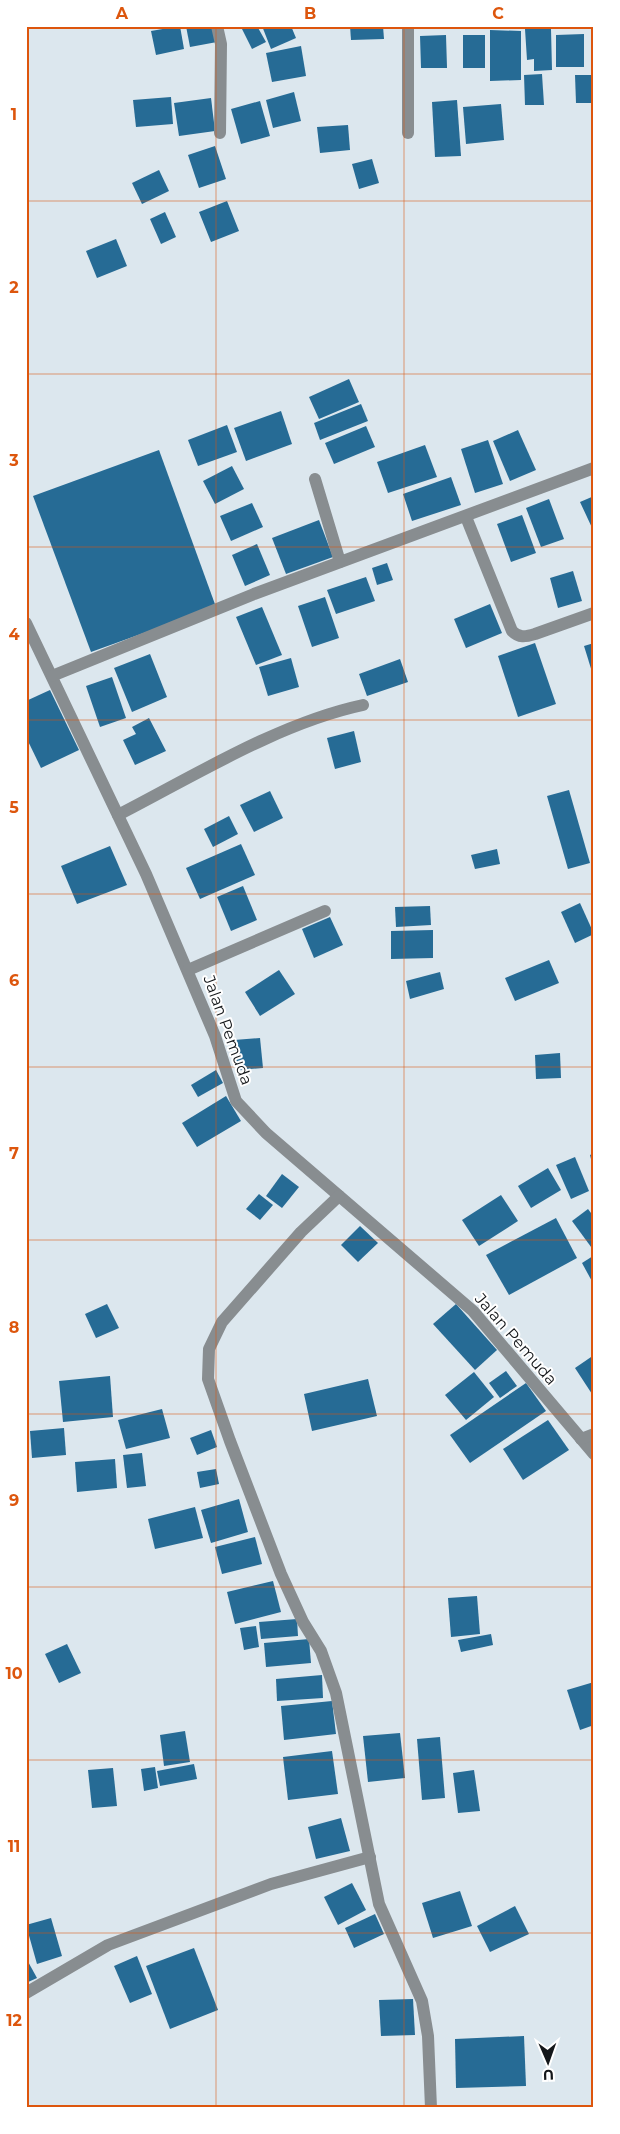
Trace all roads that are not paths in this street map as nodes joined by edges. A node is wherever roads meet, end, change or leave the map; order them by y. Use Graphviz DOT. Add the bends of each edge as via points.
graph roads {
  1 [pos="217,26"];
  2 [pos="408,26"];
  3 [pos="220,133"];
  4 [pos="408,133"];
  5 [pos="594,468"];
  6 [pos="315,479"];
  7 [pos="466,517"];
  8 [pos="340,562"];
  9 [pos="594,613"];
  10 [pos="26,623"];
  11 [pos="52,676"];
  12 [pos="362,706"];
  13 [pos="118,815"];
  14 [pos="325,911"];
  15 [pos="188,970"];
  16 [pos="339,1196"];
  17 [pos="594,1434"];
  18 [pos="581,1439"];
  19 [pos="594,1454"];
  20 [pos="370,1857"];
  21 [pos="26,1993"];
  22 [pos="431,2108"];
  1 -- 3 [label="street" via="221,44"];
  2 -- 4 [label="street"];
  5 -- 7 [label="street"];
  6 -- 8 [label="street"];
  7 -- 8 [label="street"];
  7 -- 9 [label="street" via="516,635 526,637"];
  8 -- 11 [label="street"];
  10 -- 11 [label="street, Jalan Pemuda"];
  11 -- 13 [label="street, Jalan Pemuda"];
  12 -- 13 [label="street" via="310,720"];
  13 -- 15 [label="street, Jalan Pemuda"];
  14 -- 15 [label="street"];
  15 -- 16 [label="street, Jalan Pemuda" via="216,1036 236,1101 266,1133"];
  16 -- 18 [label="street, Jalan Pemuda" via="473,1311"];
  16 -- 20 [label="street" via="301,1232 222,1322 209,1349 208,1379 281,1574 303,1622 321,1651 336,1693"];
  17 -- 18 [label="street"];
  18 -- 19 [label="street, Jalan Pemuda"];
  20 -- 21 [label="street" via="271,1884 108,1945"];
  20 -- 22 [label="street" via="379,1904 422,2001 428,2036"];
}
